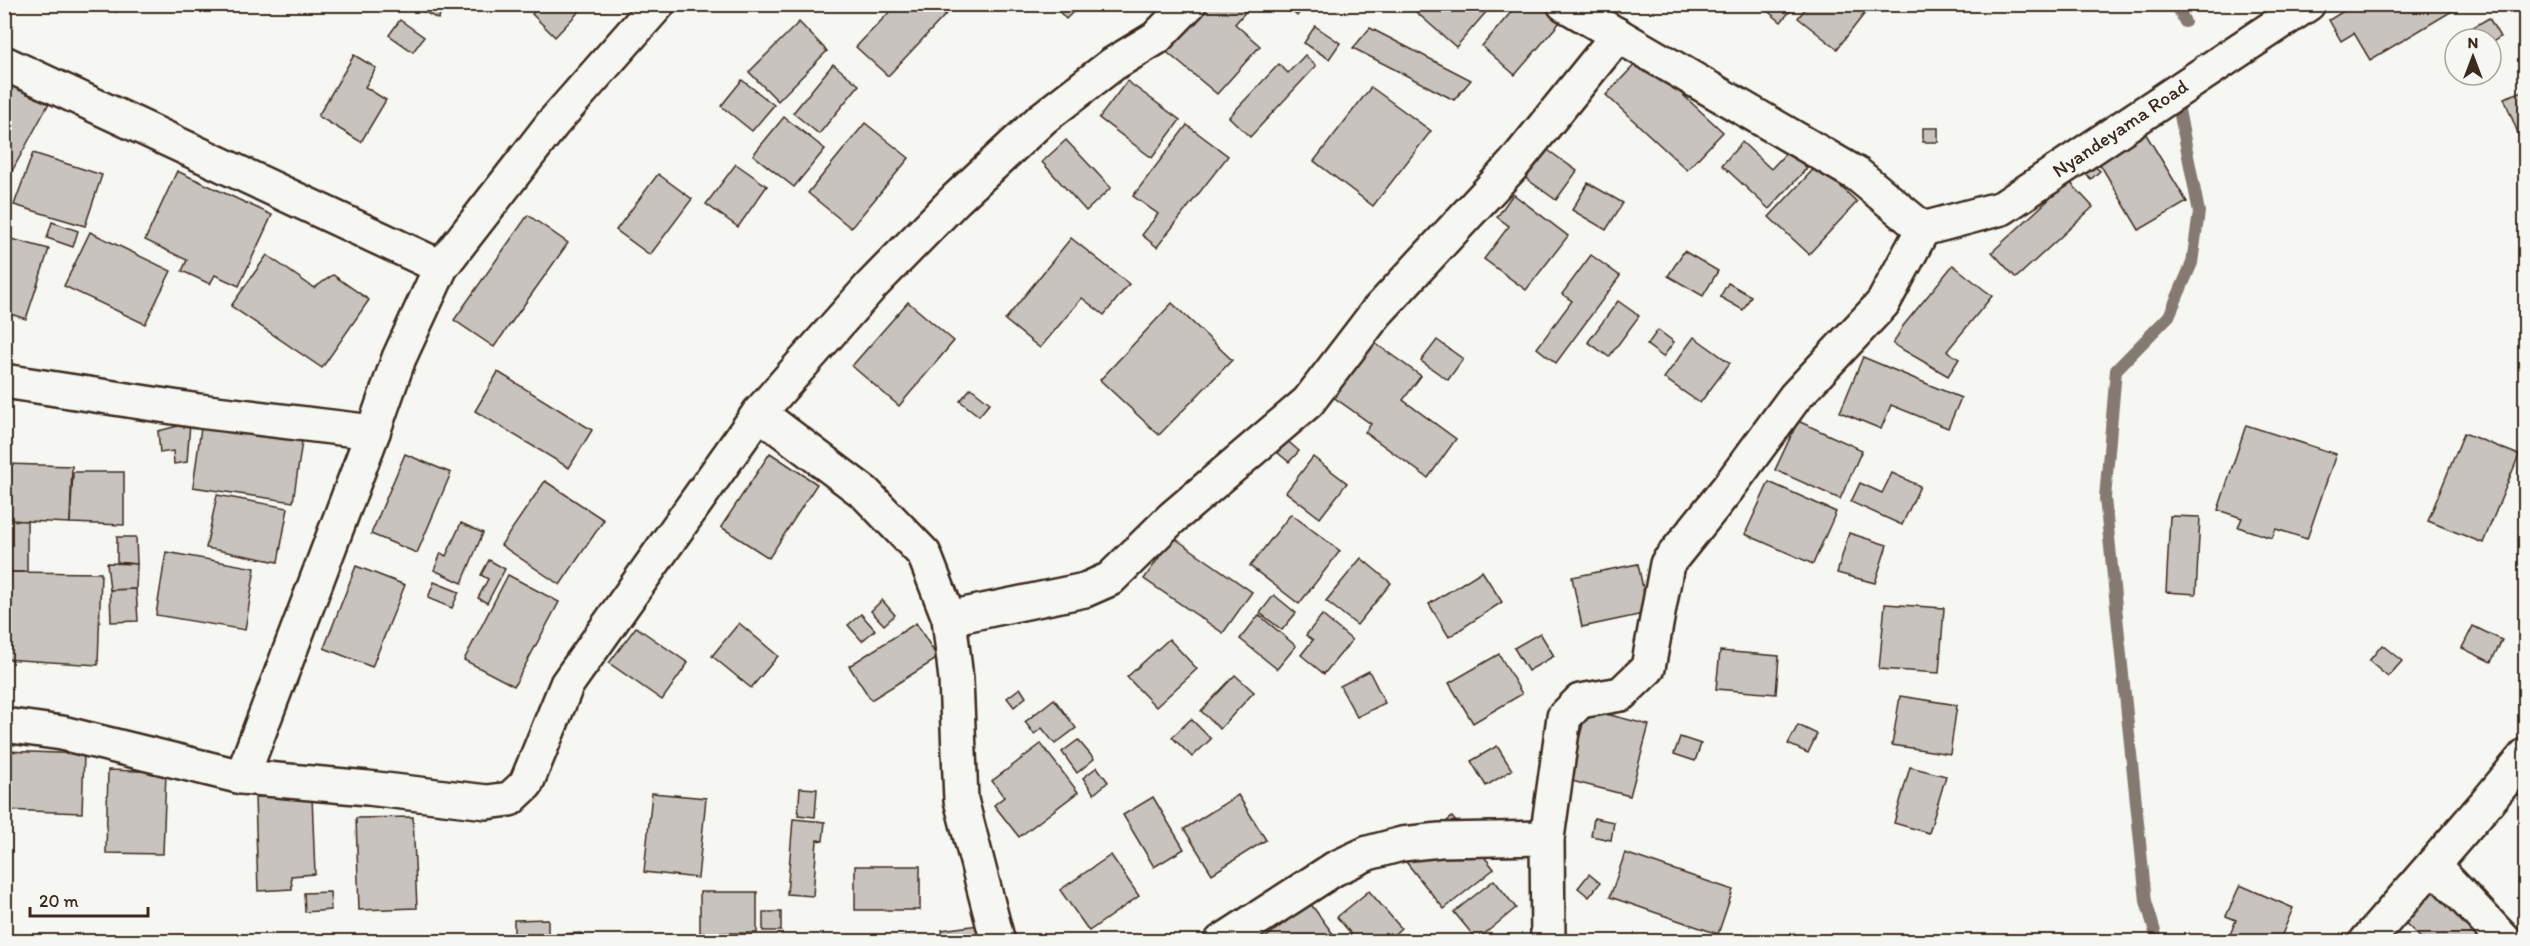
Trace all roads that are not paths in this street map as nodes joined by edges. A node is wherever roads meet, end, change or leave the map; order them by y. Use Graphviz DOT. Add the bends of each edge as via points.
graph roads {
  1 [pos="658,4"];
  2 [pos="1189,4"];
  3 [pos="1564,4"];
  4 [pos="2308,4"];
  5 [pos="1618,35"];
  6 [pos="4,63"];
  7 [pos="1923,228"];
  8 [pos="441,267"];
  9 [pos="4,381"];
  10 [pos="759,413"];
  11 [pos="373,432"];
  12 [pos="948,618"];
  13 [pos="4,725"];
  14 [pos="2526,755"];
  15 [pos="242,777"];
  16 [pos="1547,838"];
  17 [pos="2433,865"];
  18 [pos="998,942"];
  19 [pos="1221,942"];
  20 [pos="1548,942"];
  21 [pos="2366,942"];
  22 [pos="2506,942"];
  1 -- 8 [label="street" via="554,123"];
  2 -- 10 [label="street" via="1156,38 1113,64 1043,118 956,199 871,286"];
  3 -- 5 [label="street"];
  4 -- 7 [label="street, Nyandeyama Road" via="2002,207"];
  5 -- 7 [label="street" via="1858,175"];
  5 -- 12 [label="street" via="1513,165 1376,313 1308,402 1172,518 1110,579 1085,590"];
  6 -- 8 [label="street"];
  7 -- 16 [label="street" via="1883,303 1795,397 1666,564 1647,668 1621,694 1580,701 1564,717"];
  8 -- 11 [label="street" via="399,358"];
  9 -- 11 [label="street" via="199,411"];
  10 -- 12 [label="street" via="865,493 924,554"];
  10 -- 15 [label="street" via="567,684 526,784 510,800 487,802"];
  11 -- 15 [label="street"];
  12 -- 18 [label="street" via="956,679 961,800"];
  13 -- 15 [label="street" via="62,733"];
  14 -- 17 [label="street"];
  16 -- 19 [label="street" via="1440,840 1368,853 1334,869"];
  16 -- 20 [label="street"];
  17 -- 21 [label="street"];
  17 -- 22 [label="street"];
}
